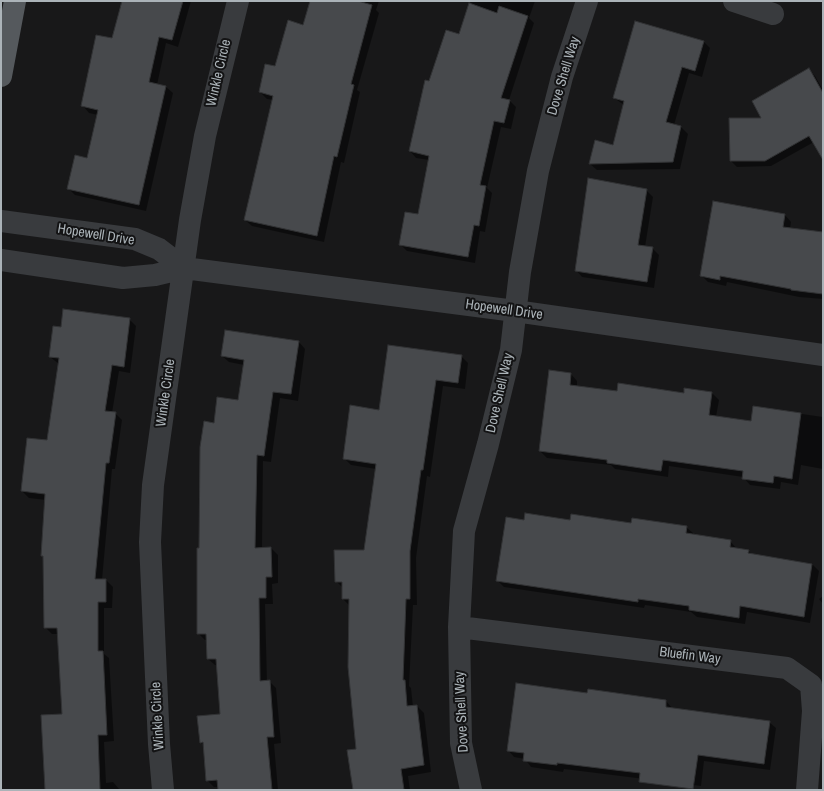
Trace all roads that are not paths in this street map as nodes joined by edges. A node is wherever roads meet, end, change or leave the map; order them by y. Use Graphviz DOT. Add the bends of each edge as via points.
graph roads {
  1 [pos="15,1"];
  2 [pos="238,1"];
  3 [pos="587,1"];
  4 [pos="734,1"];
  5 [pos="773,14"];
  6 [pos="1,76"];
  7 [pos="1,221"];
  8 [pos="1,260"];
  9 [pos="184,268"];
  10 [pos="515,311"];
  11 [pos="823,355"];
  12 [pos="459,627"];
  13 [pos="163,790"];
  14 [pos="471,790"];
  15 [pos="807,790"];
  1 -- 6 [label="main road"];
  2 -- 9 [label="street, Winkle Circle" via="204,136"];
  3 -- 10 [label="street, Dove Shell Way" via="562,77 538,171"];
  4 -- 5 [label="street"];
  7 -- 9 [label="street, Hopewell Drive" via="135,239 159,250"];
  8 -- 9 [label="street, Hopewell Drive" via="123,278 155,275"];
  9 -- 10 [label="street, Hopewell Drive"];
  9 -- 13 [label="street, Winkle Circle" via="153,485 150,542"];
  10 -- 11 [label="street, Hopewell Drive"];
  10 -- 12 [label="street, Dove Shell Way" via="510,350 464,531"];
  12 -- 14 [label="street, Dove Shell Way" via="461,743"];
  12 -- 15 [label="street, Bluefin Way" via="787,668 811,684 813,711"];
}
